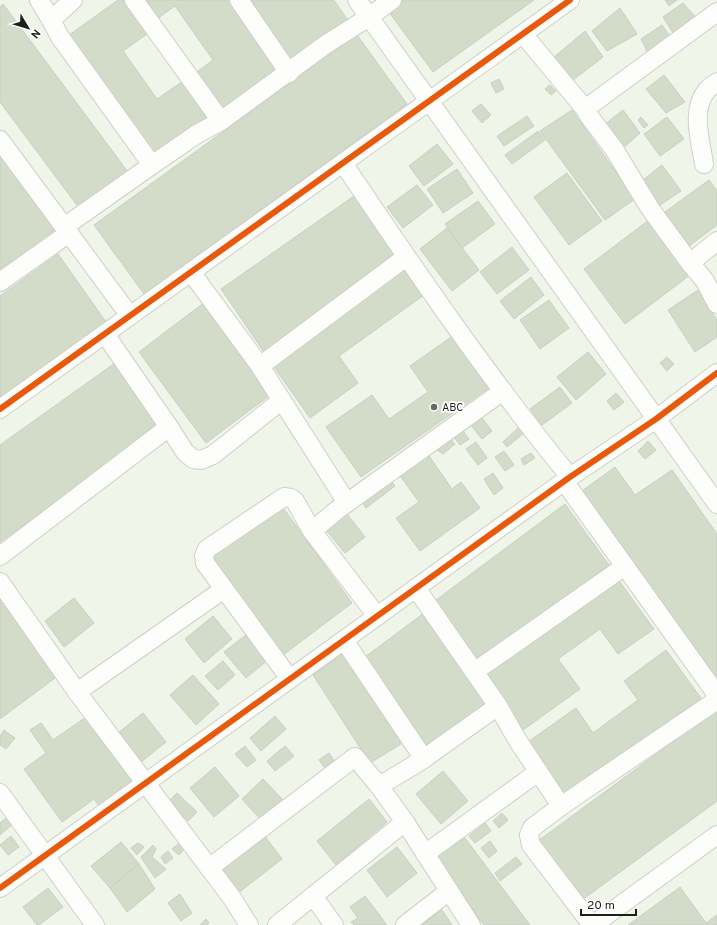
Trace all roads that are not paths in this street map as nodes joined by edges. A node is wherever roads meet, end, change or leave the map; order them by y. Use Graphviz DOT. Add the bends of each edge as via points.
graph roads {
  1 [pos="39,0"];
  2 [pos="73,0"];
  3 [pos="134,0"];
  4 [pos="240,0"];
  5 [pos="357,0"];
  6 [pos="392,0"];
  7 [pos="570,0"];
  8 [pos="717,12"];
  9 [pos="369,17"];
  10 [pos="51,20"];
  11 [pos="522,34"];
  12 [pos="289,73"];
  13 [pos="717,82"];
  14 [pos="429,101"];
  15 [pos="585,109"];
  16 [pos="221,121"];
  17 [pos="0,140"];
  18 [pos="343,163"];
  19 [pos="704,164"];
  20 [pos="152,165"];
  21 [pos="66,230"];
  22 [pos="717,241"];
  23 [pos="406,257"];
  24 [pos="690,263"];
  25 [pos="191,272"];
  26 [pos="0,282"];
  27 [pos="717,304"];
  28 [pos="130,316"];
  29 [pos="105,334"];
  30 [pos="260,366"];
  31 [pos="717,373"];
  32 [pos="503,391"];
  33 [pos="282,400"];
  34 [pos="0,410"];
  35 [pos="656,418"];
  36 [pos="169,427"];
  37 [pos="567,479"];
  38 [pos="347,503"];
  39 [pos="717,504"];
  40 [pos="312,531"];
  41 [pos="0,556"];
  42 [pos="625,566"];
  43 [pos="0,582"];
  44 [pos="416,588"];
  45 [pos="224,589"];
  46 [pos="377,616"];
  47 [pos="344,640"];
  48 [pos="474,672"];
  49 [pos="290,679"];
  50 [pos="77,692"];
  51 [pos="717,695"];
  52 [pos="717,700"];
  53 [pos="498,706"];
  54 [pos="424,759"];
  55 [pos="538,772"];
  56 [pos="146,783"];
  57 [pos="379,786"];
  58 [pos="0,793"];
  59 [pos="561,806"];
  60 [pos="405,822"];
  61 [pos="717,835"];
  62 [pos="425,854"];
  63 [pos="45,856"];
  64 [pos="210,868"];
  65 [pos="0,888"];
  66 [pos="449,891"];
  67 [pos="313,896"];
  68 [pos="95,925"];
  69 [pos="249,925"];
  70 [pos="277,925"];
  71 [pos="334,925"];
  72 [pos="405,925"];
  73 [pos="471,925"];
  74 [pos="592,925"];
  1 -- 10 [label="street"];
  2 -- 10 [label="street"];
  3 -- 16 [label="street"];
  4 -- 12 [label="street"];
  5 -- 9 [label="street"];
  6 -- 9 [label="street"];
  7 -- 11 [label="street"];
  8 -- 15 [label="street"];
  9 -- 12 [label="street" via="325,45"];
  9 -- 14 [label="street"];
  10 -- 20 [label="street" via="60,37"];
  11 -- 14 [label="street"];
  11 -- 15 [label="street"];
  12 -- 16 [label="street"];
  13 -- 19 [label="street" via="707,90 697,118"];
  14 -- 18 [label="street"];
  14 -- 35 [label="street"];
  15 -- 24 [label="street" via="614,149 649,207"];
  16 -- 20 [label="street"];
  17 -- 21 [label="street"];
  18 -- 23 [label="street"];
  18 -- 25 [label="street"];
  20 -- 21 [label="street"];
  21 -- 26 [label="street"];
  21 -- 28 [label="street"];
  22 -- 24 [label="street"];
  23 -- 30 [label="street"];
  23 -- 32 [label="street"];
  24 -- 27 [label="street" via="705,280"];
  25 -- 28 [label="street"];
  25 -- 30 [label="street"];
  28 -- 29 [label="street"];
  29 -- 34 [label="street"];
  29 -- 36 [label="street"];
  30 -- 33 [label="street"];
  31 -- 35 [label="street"];
  32 -- 37 [label="street"];
  32 -- 38 [label="street"];
  33 -- 36 [label="street" via="213,455 201,460 193,459 185,452"];
  33 -- 38 [label="street"];
  35 -- 37 [label="street"];
  35 -- 39 [label="street"];
  36 -- 41 [label="street"];
  37 -- 42 [label="street"];
  37 -- 44 [label="street"];
  38 -- 40 [label="street"];
  40 -- 45 [label="street" via="295,502 288,497 281,498 207,549 205,563"];
  40 -- 46 [label="street"];
  42 -- 48 [label="street"];
  42 -- 51 [label="street"];
  43 -- 50 [label="street"];
  44 -- 46 [label="street"];
  44 -- 48 [label="street"];
  45 -- 49 [label="street"];
  45 -- 50 [label="street"];
  46 -- 47 [label="street"];
  47 -- 49 [label="street"];
  47 -- 54 [label="street"];
  48 -- 53 [label="street"];
  49 -- 56 [label="street"];
  50 -- 56 [label="street"];
  52 -- 59 [label="street"];
  53 -- 54 [label="street"];
  53 -- 55 [label="street"];
  54 -- 57 [label="street"];
  55 -- 59 [label="street"];
  55 -- 62 [label="street"];
  56 -- 63 [label="street"];
  56 -- 64 [label="street"];
  57 -- 60 [label="street"];
  57 -- 64 [label="street" via="356,757"];
  58 -- 63 [label="street"];
  59 -- 74 [label="street" via="532,828 529,835 531,845"];
  60 -- 62 [label="street"];
  60 -- 67 [label="street"];
  61 -- 74 [label="street"];
  62 -- 66 [label="street"];
  63 -- 65 [label="street"];
  63 -- 68 [label="street"];
  64 -- 69 [label="street"];
  66 -- 72 [label="street"];
  66 -- 73 [label="street"];
  67 -- 70 [label="street"];
  67 -- 71 [label="street"];
}
